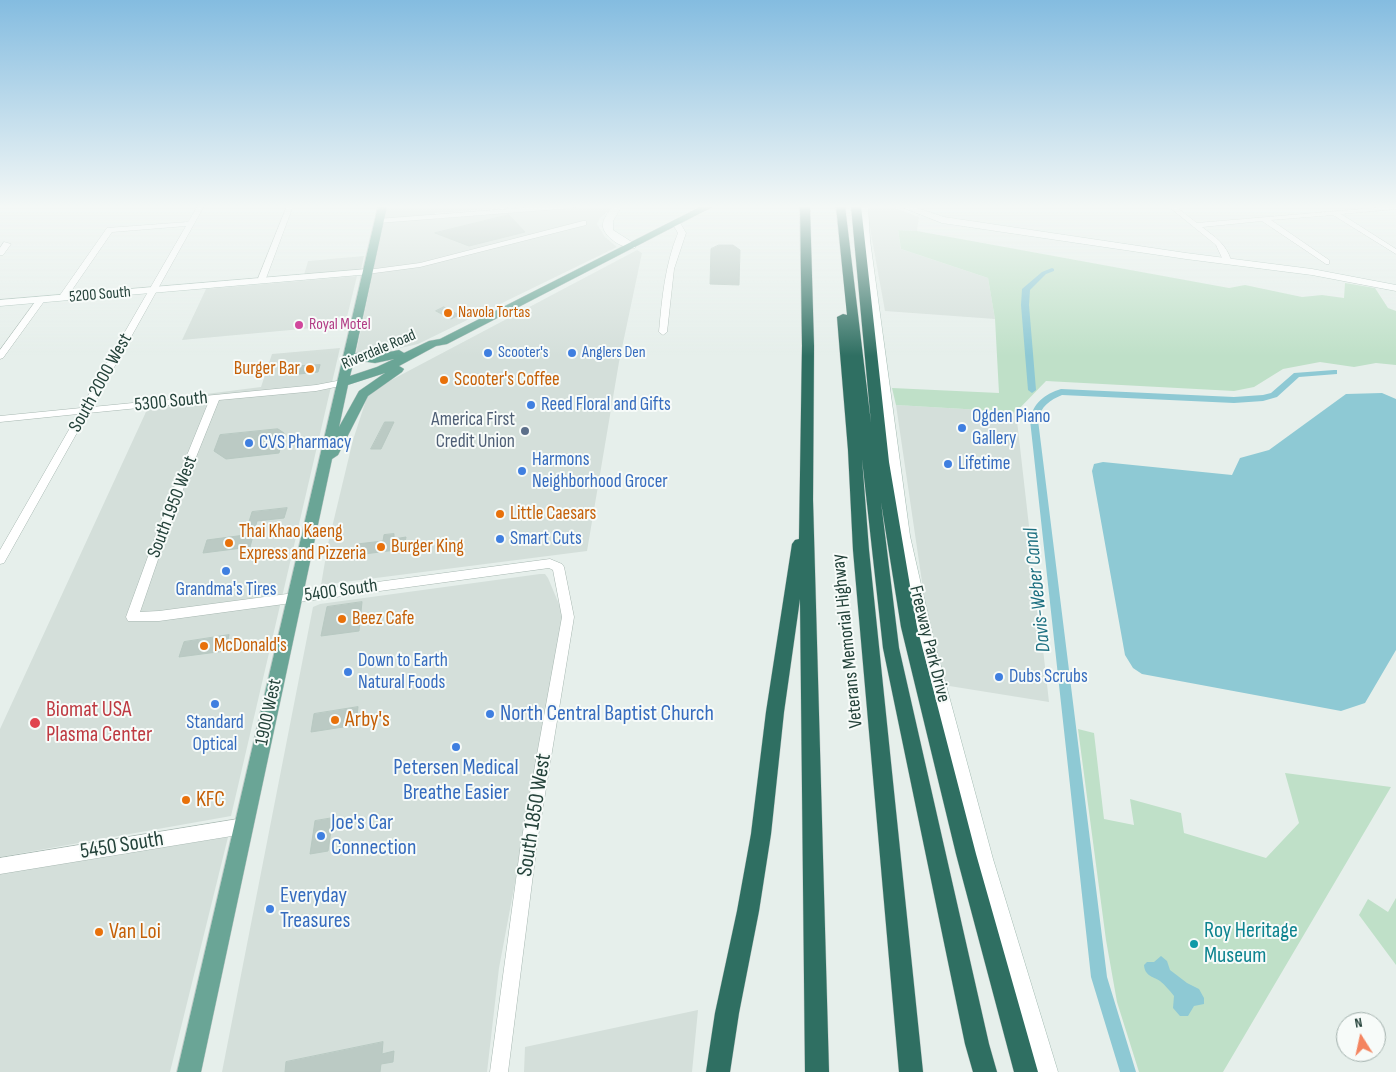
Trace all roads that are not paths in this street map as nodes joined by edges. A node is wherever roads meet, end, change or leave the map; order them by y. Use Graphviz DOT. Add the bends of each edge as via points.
graph roads {
  1 [pos="92,256"];
  2 [pos="172,256"];
  3 [pos="271,256"];
  4 [pos="370,256"];
  5 [pos="454,256"];
  6 [pos="611,256"];
  7 [pos="674,256"];
  8 [pos="806,256"];
  9 [pos="838,256"];
  10 [pos="846,256"];
  11 [pos="861,256"];
  12 [pos="868,256"];
  13 [pos="1186,256"];
  14 [pos="1226,256"];
  15 [pos="1317,256"];
  16 [pos="1227,260"];
  17 [pos="1326,262"];
  18 [pos="367,272"];
  19 [pos="261,281"];
  20 [pos="1396,288"];
  21 [pos="153,290"];
  22 [pos="62,298"];
  23 [pos="42,300"];
  24 [pos="0,303"];
  25 [pos="664,332"];
  26 [pos="438,343"];
  27 [pos="0,356"];
  28 [pos="348,356"];
  29 [pos="400,368"];
  30 [pos="342,382"];
  31 [pos="216,397"];
  32 [pos="86,410"];
  33 [pos="0,419"];
  34 [pos="322,472"];
  35 [pos="806,500"];
  36 [pos="0,560"];
  37 [pos="550,563"];
  38 [pos="294,598"];
  39 [pos="132,617"];
  40 [pos="244,826"];
  41 [pos="0,866"];
  42 [pos="977,1044"];
  43 [pos="189,1072"];
  44 [pos="499,1072"];
  45 [pos="718,1072"];
  46 [pos="817,1072"];
  47 [pos="911,1072"];
  48 [pos="980,1072"];
  49 [pos="985,1072"];
  50 [pos="1026,1072"];
  51 [pos="1046,1072"];
  1 -- 22 [label="street"];
  2 -- 21 [label="street, South 2000 West"];
  3 -- 19 [label="street"];
  4 -- 18 [label="main road, 1900 West"];
  5 -- 18 [label="street, 5200 South" via="420,265"];
  6 -- 26 [label="main road, Riverdale Road"];
  7 -- 25 [label="street" via="666,293"];
  8 -- 35 [label="highway, Veterans Memorial Highway"];
  9 -- 47 [label="highway, Veterans Memorial Highway" via="861,550"];
  10 -- 42 [label="highway" via="891,648"];
  11 -- 50 [label="highway" via="882,462 909,627 966,854"];
  12 -- 51 [label="street, Freeway Park Drive" via="904,536 924,634 984,859"];
  13 -- 16 [label="street"];
  14 -- 16 [label="street"];
  15 -- 17 [label="street"];
  16 -- 20 [label="street"];
  18 -- 19 [label="street, 5200 South"];
  18 -- 28 [label="main road, 1900 West"];
  19 -- 21 [label="street, 5200 South"];
  21 -- 22 [label="street, 5200 South"];
  21 -- 32 [label="street, South 2000 West"];
  22 -- 23 [label="street, 5200 South"];
  23 -- 24 [label="street, 5200 South"];
  23 -- 27 [label="street"];
  26 -- 28 [label="main road" via="390,357"];
  26 -- 29 [label="main road, Riverdale Road" via="440,347"];
  26 -- 30 [label="main road, Riverdale Road" via="381,370"];
  28 -- 30 [label="main road, 1900 West"];
  29 -- 30 [label="main road, Riverdale Road" via="362,382"];
  29 -- 34 [label="main road" via="363,394"];
  30 -- 31 [label="street, 5300 South" via="316,388"];
  30 -- 34 [label="main road, 1900 West"];
  31 -- 32 [label="street, 5300 South"];
  31 -- 39 [label="street, South 1950 West"];
  32 -- 33 [label="street, 5300 South"];
  32 -- 36 [label="street, South 2000 West"];
  34 -- 38 [label="main road, 1900 West"];
  35 -- 45 [label="highway" via="761,834"];
  35 -- 46 [label="highway, Veterans Memorial Highway"];
  37 -- 38 [label="street, 5400 South"];
  37 -- 44 [label="street, South 1850 West" via="558,567 568,617 529,843"];
  38 -- 39 [label="street, 5400 South"];
  38 -- 40 [label="main road, 1900 West"];
  40 -- 41 [label="street, 5450 South"];
  40 -- 43 [label="main road, 1900 West"];
  42 -- 48 [label="highway"];
  42 -- 49 [label="highway"];
}
